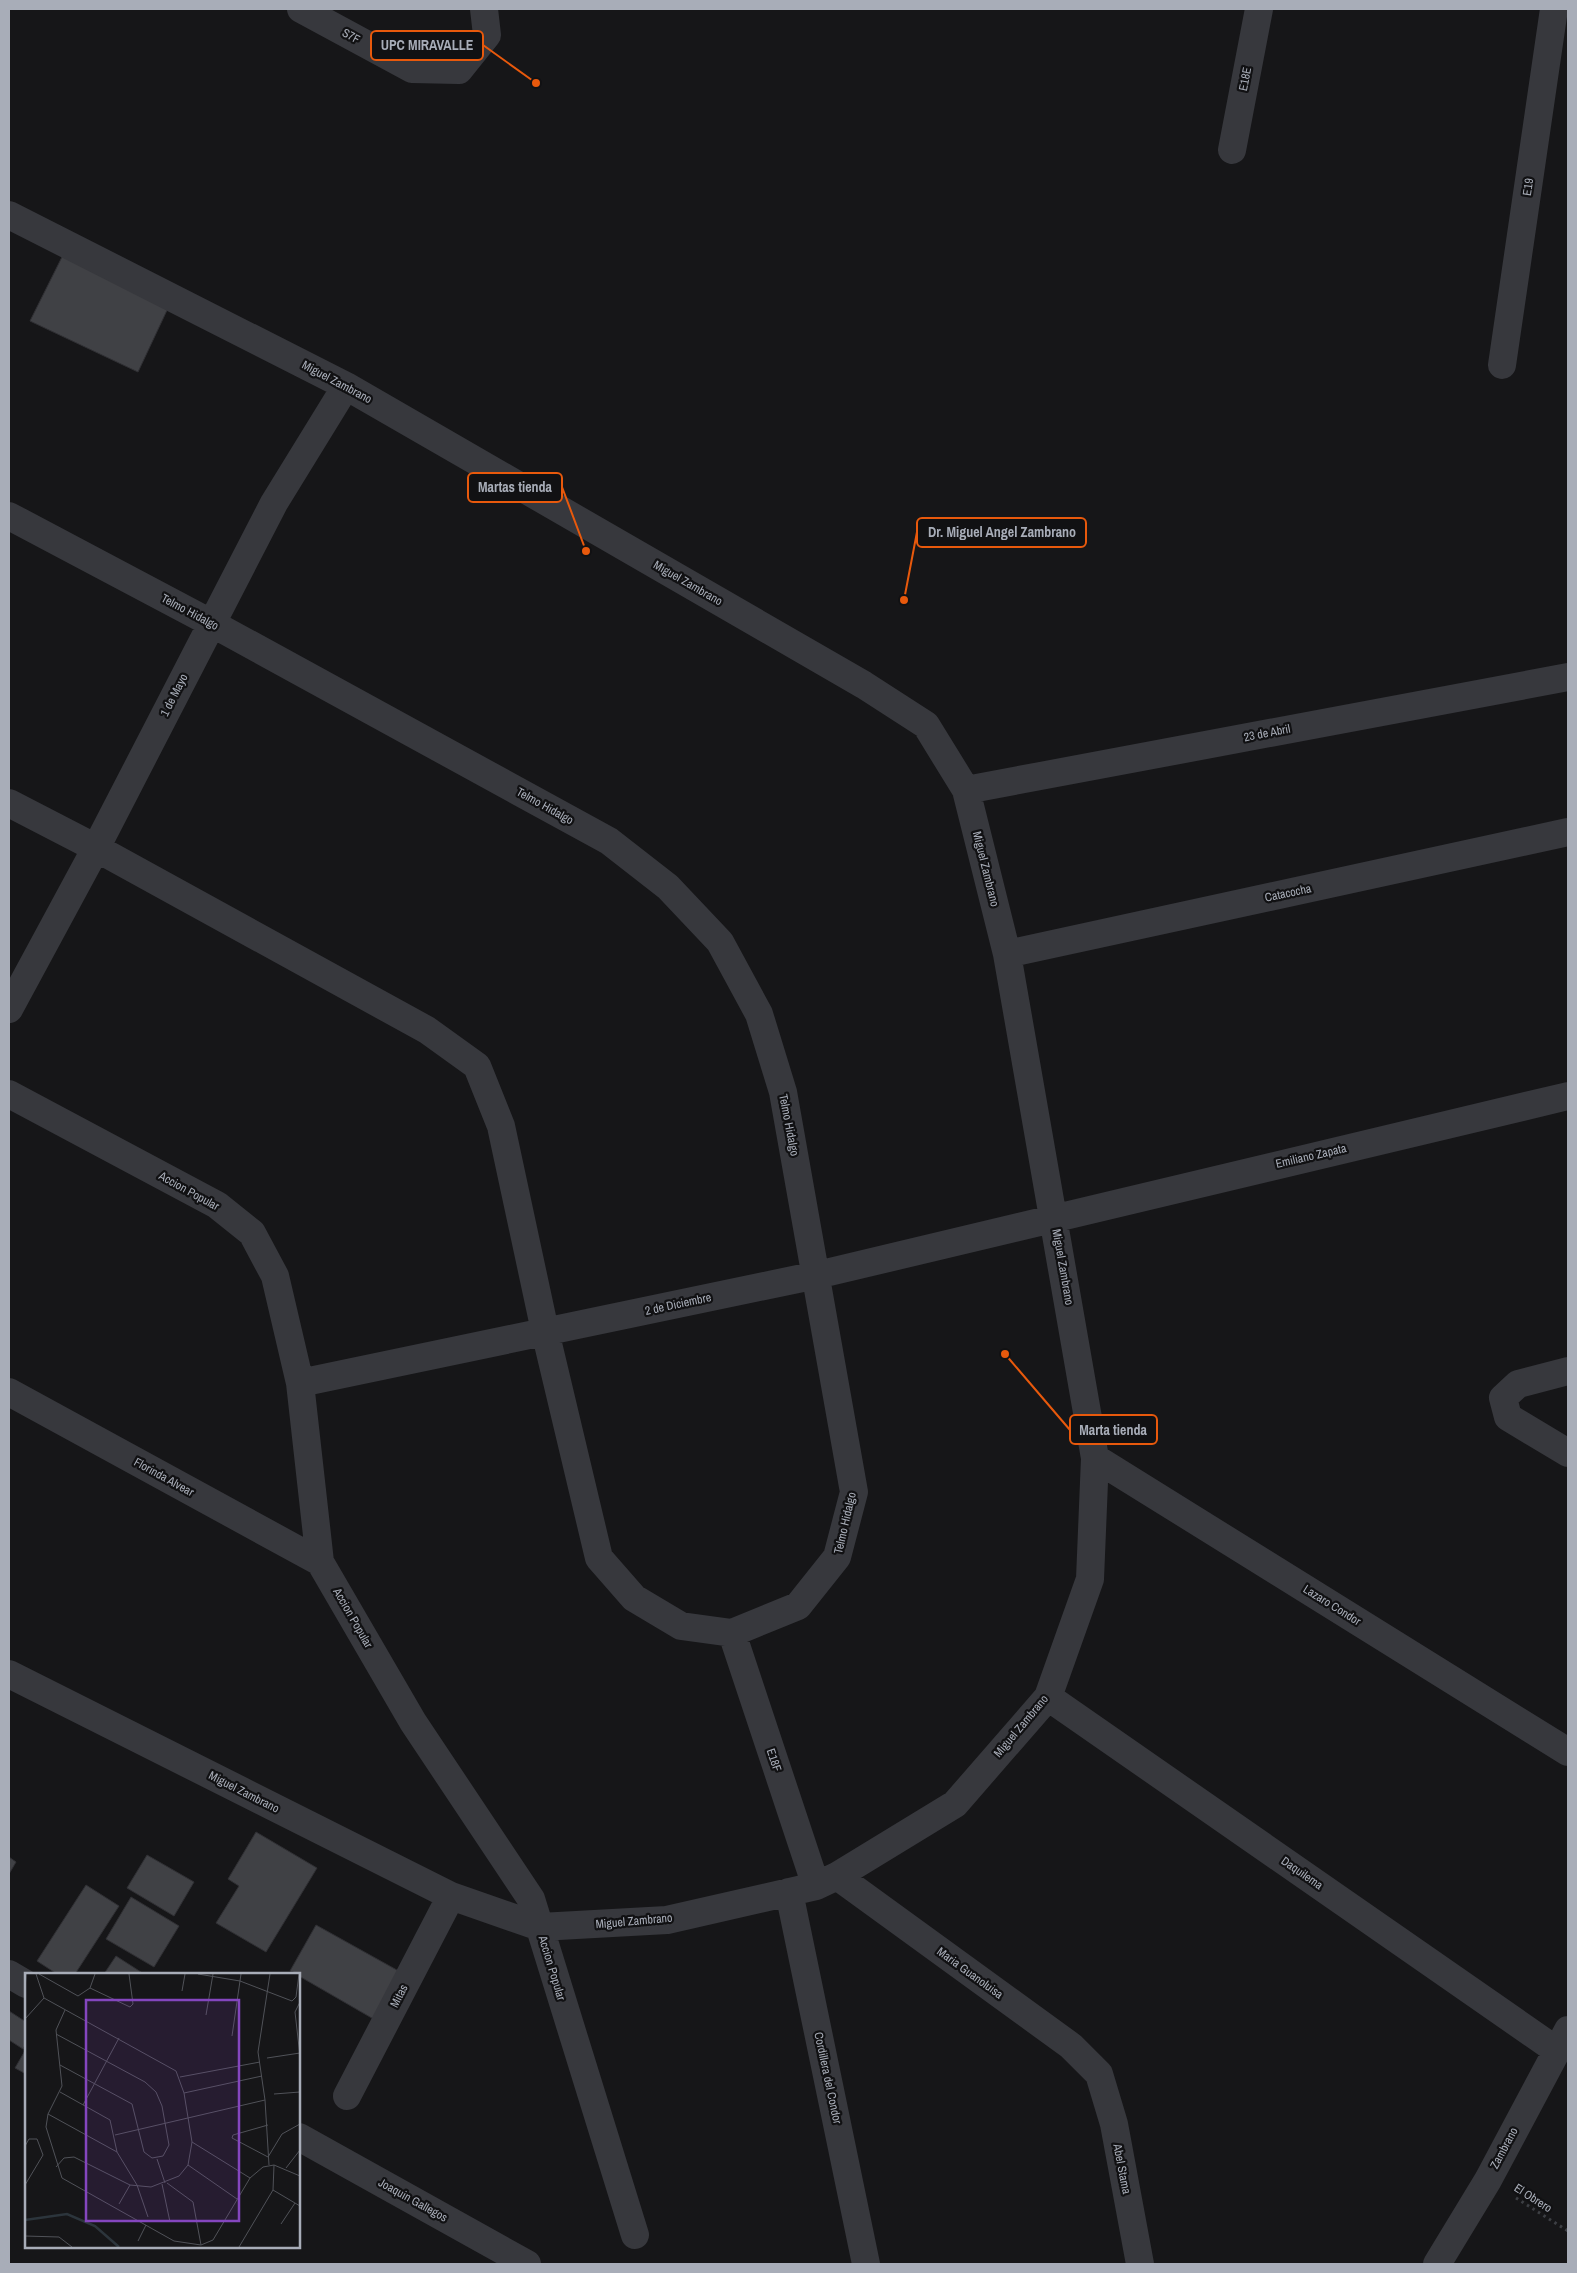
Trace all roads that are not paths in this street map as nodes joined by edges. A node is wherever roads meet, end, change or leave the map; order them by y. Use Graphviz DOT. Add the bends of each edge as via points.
graph roads {
  1 [pos="301,9"];
  2 [pos="484,9"];
  3 [pos="1258,9"];
  4 [pos="1554,9"];
  5 [pos="1232,150"];
  6 [pos="9,214"];
  7 [pos="1502,365"];
  8 [pos="346,386"];
  9 [pos="9,516"];
  10 [pos="211,623"];
  11 [pos="1568,677"];
  12 [pos="966,790"];
  13 [pos="9,803"];
  14 [pos="1568,832"];
  15 [pos="96,848"];
  16 [pos="1007,954"];
  17 [pos="9,1009"];
  18 [pos="9,1094"];
  19 [pos="1568,1096"];
  20 [pos="1054,1217"];
  21 [pos="816,1274"];
  22 [pos="545,1332"];
  23 [pos="1568,1371"];
  24 [pos="300,1383"];
  25 [pos="9,1392"];
  26 [pos="1568,1453"];
  27 [pos="1095,1458"];
  28 [pos="320,1562"];
  29 [pos="732,1634"];
  30 [pos="9,1674"];
  31 [pos="1048,1697"];
  32 [pos="1568,1752"];
  33 [pos="827,1881"];
  34 [pos="789,1892"];
  35 [pos="451,1896"];
  36 [pos="540,1927"];
  37 [pos="9,1974"];
  38 [pos="25,1983"];
  39 [pos="1562,2040"];
  40 [pos="1099,2074"];
  41 [pos="347,2096"];
  42 [pos="300,2138"];
  43 [pos="635,2235"];
  44 [pos="527,2264"];
  45 [pos="866,2264"];
  46 [pos="1140,2264"];
  47 [pos="1437,2264"];
  1 -- 2 [label="street, S7F" via="412,69 459,70 487,35"];
  3 -- 5 [label="street, E18E"];
  4 -- 7 [label="street, E19"];
  6 -- 8 [label="street, Miguel Zambrano"];
  8 -- 10 [label="street, 1 de Mayo" via="274,503"];
  8 -- 12 [label="street, Miguel Zambrano" via="879,695 926,726"];
  9 -- 10 [label="street, Telmo Hidalgo"];
  10 -- 15 [label="street, 1 de Mayo"];
  10 -- 21 [label="street, Telmo Hidalgo" via="609,840 668,887 720,942 759,1014 783,1092"];
  11 -- 12 [label="street, 23 de Abril"];
  12 -- 16 [label="street, Miguel Zambrano"];
  13 -- 15 [label="street"];
  14 -- 16 [label="street, Catacocha"];
  15 -- 17 [label="street, 1 de Mayo"];
  15 -- 22 [label="street" via="428,1030 477,1066 501,1126"];
  16 -- 20 [label="street, Miguel Zambrano"];
  18 -- 24 [label="street, Accion Popular" via="217,1205 252,1233 275,1276"];
  19 -- 20 [label="street, Emiliano Zapata"];
  20 -- 21 [label="street, 2 de Diciembre"];
  20 -- 27 [label="street, Miguel Zambrano"];
  21 -- 22 [label="street, 2 de Diciembre"];
  21 -- 29 [label="street, Telmo Hidalgo" via="854,1492 837,1557 798,1606"];
  22 -- 24 [label="street, 2 de Diciembre"];
  22 -- 29 [label="street" via="599,1558 634,1598 681,1626"];
  23 -- 26 [label="street" via="1518,1384 1503,1398 1508,1417"];
  24 -- 28 [label="street, Accion Popular"];
  25 -- 28 [label="street, Florinda Alvear"];
  27 -- 31 [label="street, Miguel Zambrano" via="1090,1579"];
  27 -- 32 [label="street, Lazaro Condor"];
  28 -- 36 [label="street, Accion Popular" via="413,1722 531,1899"];
  29 -- 33 [label="street, E18F"];
  30 -- 35 [label="street, Miguel Zambrano"];
  31 -- 33 [label="street, Miguel Zambrano" via="955,1804"];
  31 -- 39 [label="street, Daquilema"];
  33 -- 34 [label="street, Miguel Zambrano"];
  33 -- 40 [label="street, Maria Guanoluisa" via="1071,2046"];
  34 -- 36 [label="street, Miguel Zambrano" via="667,1920"];
  34 -- 45 [label="street, Cordillera del Condor"];
  35 -- 36 [label="street, Miguel Zambrano"];
  35 -- 41 [label="street, Mitas"];
  36 -- 43 [label="street, Accion Popular"];
  37 -- 38 [label="street"];
  39 -- 47 [label="street, Zambrano" via="1488,2180"];
  40 -- 46 [label="street, Abel Stama" via="1114,2124"];
  42 -- 44 [label="street, Joaquin Gallegos"];
}
